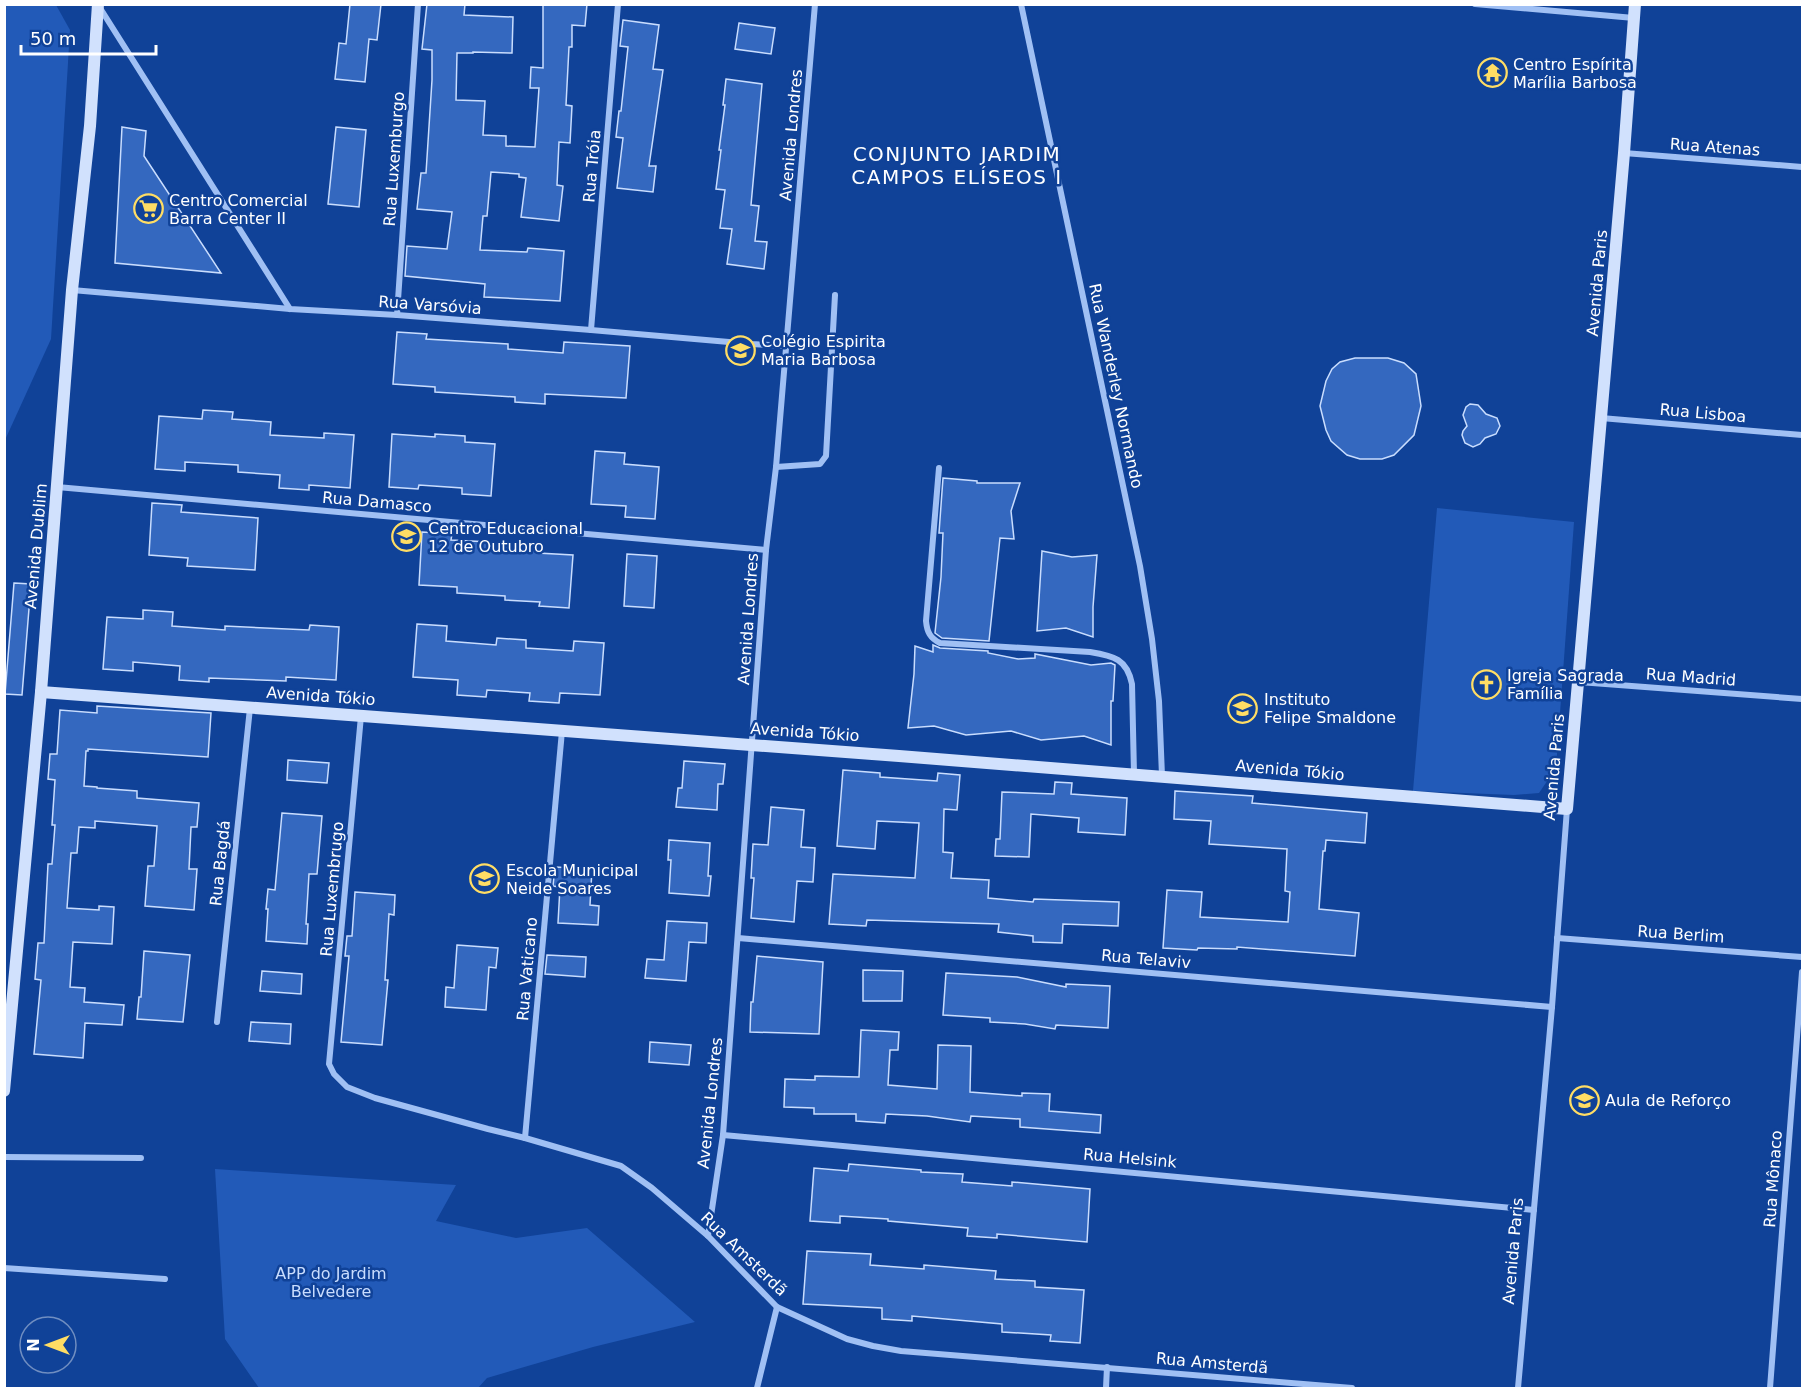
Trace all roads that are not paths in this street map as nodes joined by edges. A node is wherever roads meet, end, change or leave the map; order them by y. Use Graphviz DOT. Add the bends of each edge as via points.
graph roads {
  1 [pos="418,4"];
  2 [pos="618,4"];
  3 [pos="815,4"];
  4 [pos="1021,4"];
  5 [pos="1475,4"];
  6 [pos="1635,4"];
  7 [pos="98,5"];
  8 [pos="1634,18"];
  9 [pos="1624,153"];
  10 [pos="1803,167"];
  11 [pos="72,290"];
  12 [pos="835,295"];
  13 [pos="290,309"];
  14 [pos="397,315"];
  15 [pos="591,330"];
  16 [pos="786,346"];
  17 [pos="1601,418"];
  18 [pos="1803,435"];
  19 [pos="776,467"];
  20 [pos="939,468"];
  21 [pos="57,487"];
  22 [pos="766,550"];
  23 [pos="1578,682"];
  24 [pos="41,692"];
  25 [pos="1803,699"];
  26 [pos="250,708"];
  27 [pos="362,716"];
  28 [pos="562,731"];
  29 [pos="752,745"];
  30 [pos="1134,774"];
  31 [pos="1162,776"];
  32 [pos="1567,809"];
  33 [pos="1557,938"];
  34 [pos="738,939"];
  35 [pos="1803,957"];
  36 [pos="1803,972"];
  37 [pos="10,985"];
  38 [pos="1552,1007"];
  39 [pos="217,1022"];
  40 [pos="329,1064"];
  41 [pos="4,1090"];
  42 [pos="723,1135"];
  43 [pos="525,1138"];
  44 [pos="4,1157"];
  45 [pos="141,1158"];
  46 [pos="1533,1210"];
  47 [pos="708,1236"];
  48 [pos="4,1268"];
  49 [pos="165,1279"];
  50 [pos="777,1306"];
  51 [pos="1107,1367"];
  52 [pos="757,1389"];
  53 [pos="1106,1389"];
  54 [pos="1352,1389"];
  55 [pos="1518,1389"];
  56 [pos="1770,1389"];
  1 -- 14 [label="street, Rua Luxemburgo"];
  2 -- 15 [label="street, Rua Tróia"];
  3 -- 16 [label="street, Avenida Londres"];
  4 -- 31 [label="street, Rua Wanderley Normando" via="1140,566 1159,701"];
  5 -- 8 [label="street"];
  6 -- 8 [label="street, Avenida Paris"];
  7 -- 11 [label="street, Avenida Dublim" via="90,126"];
  7 -- 13 [label="street"];
  8 -- 9 [label="street, Avenida Paris"];
  9 -- 10 [label="street, Rua Atenas"];
  9 -- 17 [label="street, Avenida Paris"];
  11 -- 13 [label="street, Rua Varsóvia"];
  11 -- 21 [label="street, Avenida Dublim"];
  12 -- 19 [label="street" via="826,456 820,464"];
  13 -- 14 [label="street, Rua Varsóvia"];
  14 -- 15 [label="street, Rua Varsóvia"];
  15 -- 16 [label="street, Rua Varsóvia"];
  16 -- 19 [label="street, Avenida Londres"];
  17 -- 18 [label="street, Rua Lisboa"];
  17 -- 23 [label="street, Avenida Paris"];
  19 -- 22 [label="street, Avenida Londres"];
  20 -- 30 [label="street" via="927,632 940,643 1090,652 1122,662 1132,684"];
  21 -- 22 [label="street, Rua Damasco"];
  21 -- 24 [label="street, Avenida Dublim"];
  22 -- 29 [label="street, Avenida Londres"];
  23 -- 25 [label="street, Rua Madrid"];
  23 -- 32 [label="street, Avenida Paris"];
  24 -- 26 [label="street, Avenida Tókio"];
  24 -- 37 [label="street, Avenida Dublim"];
  26 -- 27 [label="street, Avenida Tókio"];
  26 -- 39 [label="street, Rua Bagdá"];
  27 -- 28 [label="street, Avenida Tókio"];
  27 -- 40 [label="street, Rua Luxembrugo"];
  28 -- 29 [label="street, Avenida Tókio"];
  28 -- 43 [label="street, Rua Vaticano"];
  29 -- 30 [label="street, Avenida Tókio"];
  29 -- 34 [label="street, Avenida Londres"];
  30 -- 31 [label="street, Avenida Tókio"];
  31 -- 32 [label="street, Avenida Tókio"];
  32 -- 33 [label="street, Avenida Paris"];
  33 -- 35 [label="street, Rua Berlim"];
  33 -- 38 [label="street, Avenida Paris"];
  34 -- 38 [label="street, Rua Telaviv"];
  34 -- 42 [label="street, Avenida Londres"];
  36 -- 56 [label="street, Rua Mônaco"];
  37 -- 41 [label="street, Avenida Dublim"];
  38 -- 46 [label="street, Avenida Paris"];
  40 -- 43 [label="street, Rua Amsterdã" via="347,1087 375,1098"];
  42 -- 46 [label="street, Rua Helsink"];
  42 -- 47 [label="street, Avenida Londres"];
  43 -- 47 [label="street, Rua Amsterdã" via="621,1166"];
  44 -- 45 [label="street"];
  46 -- 55 [label="street, Avenida Paris"];
  47 -- 50 [label="street, Rua Amsterdã"];
  48 -- 49 [label="street"];
  50 -- 51 [label="street, Rua Amsterdã" via="848,1339 873,1346"];
  50 -- 52 [label="street"];
  51 -- 53 [label="street"];
  51 -- 54 [label="street, Rua Amsterdã"];
}
